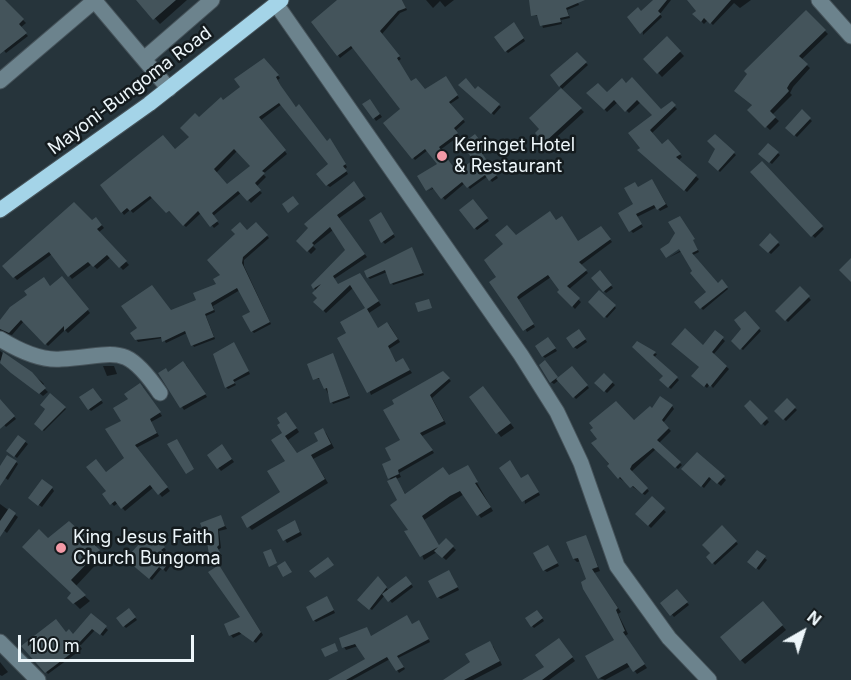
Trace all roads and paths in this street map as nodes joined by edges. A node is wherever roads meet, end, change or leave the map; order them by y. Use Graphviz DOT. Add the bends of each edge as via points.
graph roads {
  1 [pos="94,0"];
  2 [pos="212,0"];
  3 [pos="819,0"];
  4 [pos="279,2"];
  5 [pos="851,36"];
  6 [pos="144,59"];
  7 [pos="0,81"];
  8 [pos="169,88"];
  9 [pos="0,210"];
  10 [pos="0,339"];
  11 [pos="160,393"];
  12 [pos="0,642"];
  13 [pos="38,680"];
  14 [pos="710,680"];
  1 -- 6 [label="street"];
  1 -- 7 [label="street"];
  2 -- 6 [label="street"];
  3 -- 5 [label="street"];
  4 -- 8 [label="main road, Mayoni-Bungoma Road"];
  4 -- 14 [label="street" via="557,412 581,463 617,566 669,638"];
  6 -- 8 [label="street"];
  8 -- 9 [label="main road, Mayoni-Bungoma Road"];
  10 -- 11 [label="street" via="21,352 59,360 103,353 118,355 144,370"];
  12 -- 13 [label="street"];
}
